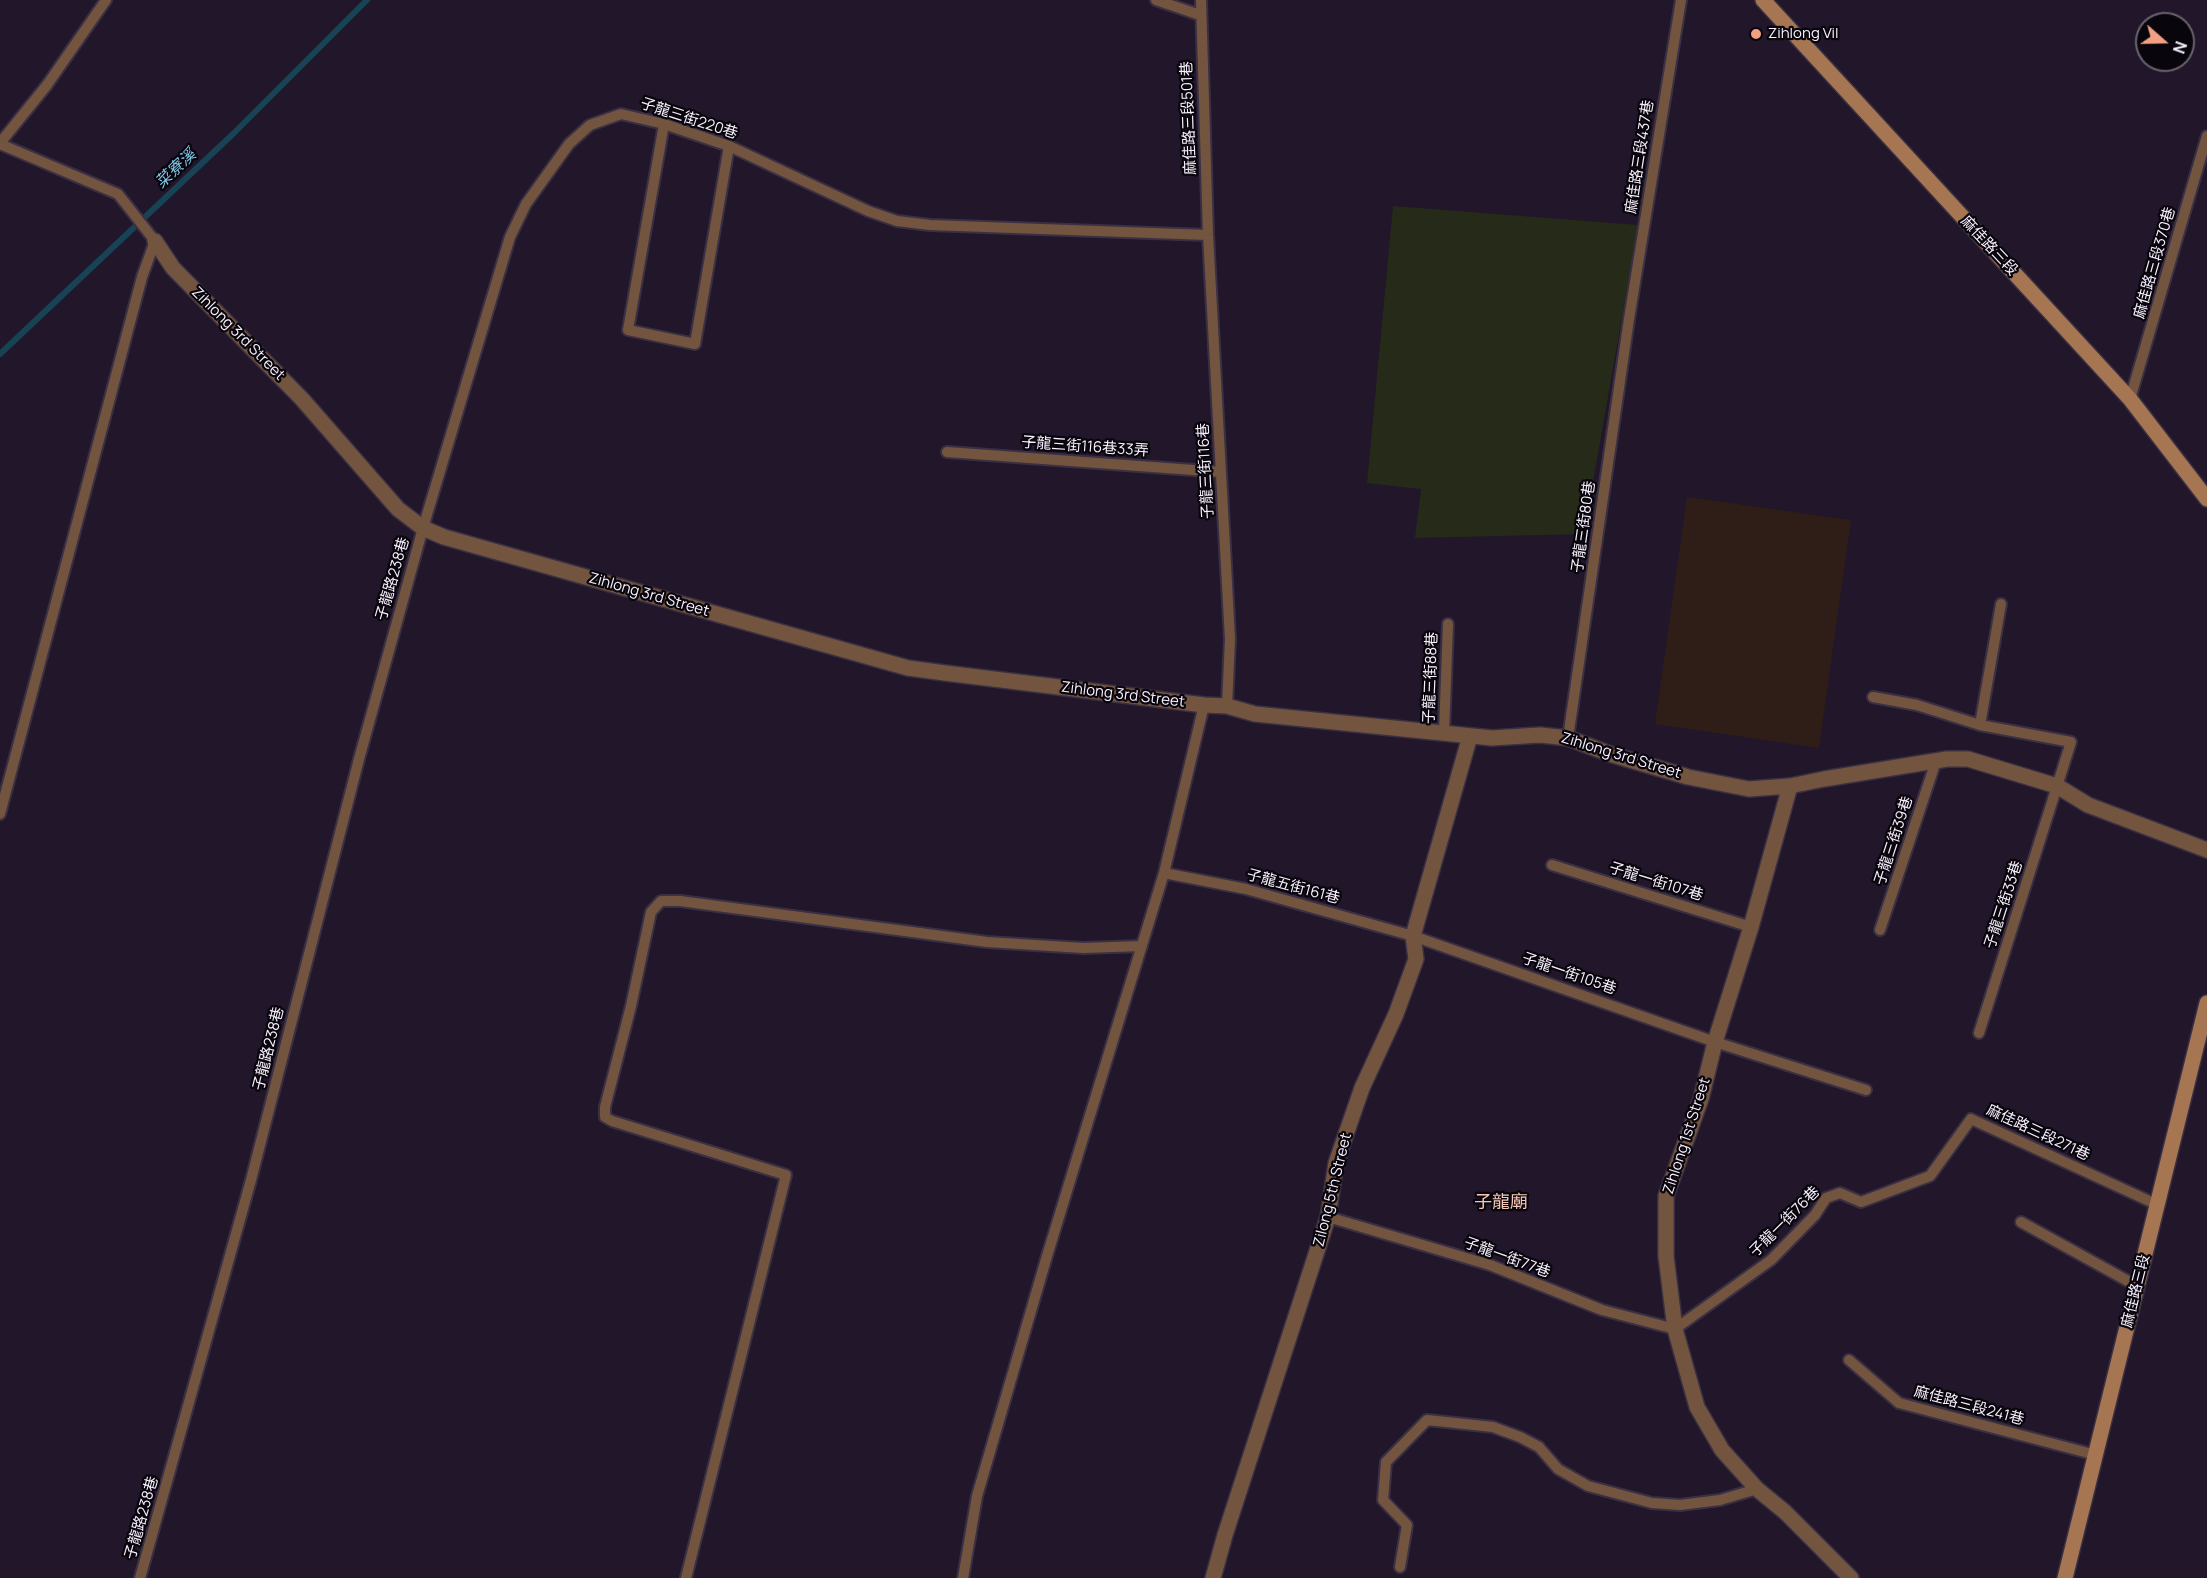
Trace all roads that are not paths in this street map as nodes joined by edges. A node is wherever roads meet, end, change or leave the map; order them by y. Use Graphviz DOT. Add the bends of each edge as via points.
graph roads {
  1 [pos="106,0"];
  2 [pos="1156,0"];
  3 [pos="1201,0"];
  4 [pos="1681,0"];
  5 [pos="1763,0"];
  6 [pos="1200,15"];
  7 [pos="664,124"];
  8 [pos="2207,136"];
  9 [pos="0,144"];
  10 [pos="729,146"];
  11 [pos="1208,235"];
  12 [pos="156,241"];
  13 [pos="1629,320"];
  14 [pos="2130,399"];
  15 [pos="947,452"];
  16 [pos="1221,472"];
  17 [pos="2207,499"];
  18 [pos="423,528"];
  19 [pos="2001,604"];
  20 [pos="1448,624"];
  21 [pos="1873,697"];
  22 [pos="1204,705"];
  23 [pos="1227,706"];
  24 [pos="1980,725"];
  25 [pos="1444,733"];
  26 [pos="1470,736"];
  27 [pos="1568,738"];
  28 [pos="1936,761"];
  29 [pos="1790,786"];
  30 [pos="2057,786"];
  31 [pos="0,814"];
  32 [pos="2207,850"];
  33 [pos="1552,865"];
  34 [pos="1164,873"];
  35 [pos="1751,927"];
  36 [pos="1880,930"];
  37 [pos="1413,936"];
  38 [pos="1142,946"];
  39 [pos="2207,1003"];
  40 [pos="1979,1033"];
  41 [pos="1715,1042"];
  42 [pos="1866,1090"];
  43 [pos="1930,1176"];
  44 [pos="2158,1204"];
  45 [pos="1328,1217"];
  46 [pos="2021,1222"];
  47 [pos="2137,1286"];
  48 [pos="1675,1329"];
  49 [pos="1850,1360"];
  50 [pos="2096,1455"];
  51 [pos="1757,1489"];
  52 [pos="1400,1567"];
  53 [pos="140,1578"];
  54 [pos="686,1578"];
  55 [pos="964,1578"];
  56 [pos="1214,1578"];
  57 [pos="1851,1578"];
  58 [pos="2065,1578"];
  1 -- 9 [label="lane"];
  2 -- 6 [label="lane"];
  3 -- 6 [label="lane, 麻佳路三段501巷"];
  4 -- 13 [label="lane, 麻佳路三段437巷"];
  5 -- 14 [label="main road, 麻佳路三段"];
  6 -- 11 [label="lane, 麻佳路三段501巷"];
  7 -- 10 [label="lane, 子龍三街220巷"];
  7 -- 10 [label="lane" via="628,330 695,344"];
  7 -- 18 [label="lane, 子龍三街220巷" via="621,114 590,125 569,144 526,204 510,237"];
  8 -- 14 [label="lane, 麻佳路三段370巷"];
  9 -- 12 [label="lane" via="118,194"];
  10 -- 11 [label="lane, 子龍三街220巷" via="868,211 913,224"];
  11 -- 16 [label="lane, 子龍三街116巷"];
  12 -- 18 [label="street, Zihlong 3rd Street" via="173,268 302,399 398,509"];
  12 -- 31 [label="lane" via="142,277"];
  13 -- 27 [label="lane, 子龍三街80巷"];
  14 -- 17 [label="main road, 麻佳路三段"];
  15 -- 16 [label="lane, 子龍三街116巷33弄"];
  16 -- 23 [label="lane, 子龍三街116巷" via="1230,639"];
  18 -- 22 [label="street, Zihlong 3rd Street" via="908,668"];
  18 -- 53 [label="lane, 子龍路238巷" via="356,770 251,1180"];
  19 -- 24 [label="lane"];
  20 -- 25 [label="lane, 子龍三街88巷"];
  21 -- 24 [label="lane" via="1917,705"];
  22 -- 23 [label="street, Zihlong 3rd Street"];
  22 -- 34 [label="lane"];
  23 -- 25 [label="street, Zihlong 3rd Street" via="1255,714"];
  24 -- 30 [label="lane, 子龍三街33巷" via="2071,742"];
  25 -- 26 [label="street, Zihlong 3rd Street"];
  26 -- 27 [label="street, Zihlong 3rd Street"];
  26 -- 37 [label="street, Zilong 5th Street"];
  27 -- 29 [label="street, Zihlong 3rd Street" via="1610,754 1720,784 1749,789"];
  28 -- 29 [label="street, Zihlong 3rd Street"];
  28 -- 30 [label="street, Zihlong 3rd Street" via="1968,759"];
  28 -- 36 [label="lane, 子龍三街39巷"];
  29 -- 35 [label="street, Zihlong 1st Street"];
  30 -- 32 [label="street, Zihlong 3rd Street" via="2088,805"];
  30 -- 40 [label="lane, 子龍三街33巷"];
  33 -- 35 [label="lane, 子龍一街107巷"];
  34 -- 37 [label="lane, 子龍五街161巷" via="1246,889"];
  34 -- 38 [label="lane"];
  35 -- 41 [label="street, Zihlong 1st Street"];
  37 -- 41 [label="lane, 子龍一街105巷"];
  37 -- 45 [label="street, Zilong 5th Street" via="1416,959 1362,1088 1336,1163"];
  38 -- 54 [label="lane" via="1083,948 987,942 680,901 661,901 651,912 605,1117 786,1175"];
  38 -- 55 [label="lane" via="976,1496"];
  39 -- 44 [label="main road, 麻佳路三段"];
  41 -- 42 [label="lane, 子龍一街105巷"];
  41 -- 48 [label="street, Zihlong 1st Street" via="1701,1099 1666,1196 1666,1256"];
  43 -- 44 [label="lane, 麻佳路三段271巷" via="1971,1119"];
  43 -- 48 [label="lane, 子龍一街76巷" via="1861,1202 1840,1193 1826,1198 1772,1260"];
  44 -- 47 [label="main road, 麻佳路三段"];
  45 -- 48 [label="lane, 子龍一街77巷" via="1490,1265 1602,1310"];
  45 -- 56 [label="street, Zilong 5th Street"];
  46 -- 47 [label="lane"];
  47 -- 50 [label="main road, 麻佳路三段"];
  48 -- 51 [label="street, Zihlong 1st Street" via="1697,1407 1722,1450"];
  49 -- 50 [label="lane, 麻佳路三段241巷" via="1899,1403"];
  50 -- 58 [label="main road, 麻佳路三段"];
  51 -- 52 [label="lane" via="1720,1500 1680,1505 1652,1503 1588,1486 1558,1469 1539,1447 1520,1437 1492,1427 1427,1420 1386,1462 1383,1500 1407,1525"];
  51 -- 57 [label="street, Zihlong 1st Street"];
}
